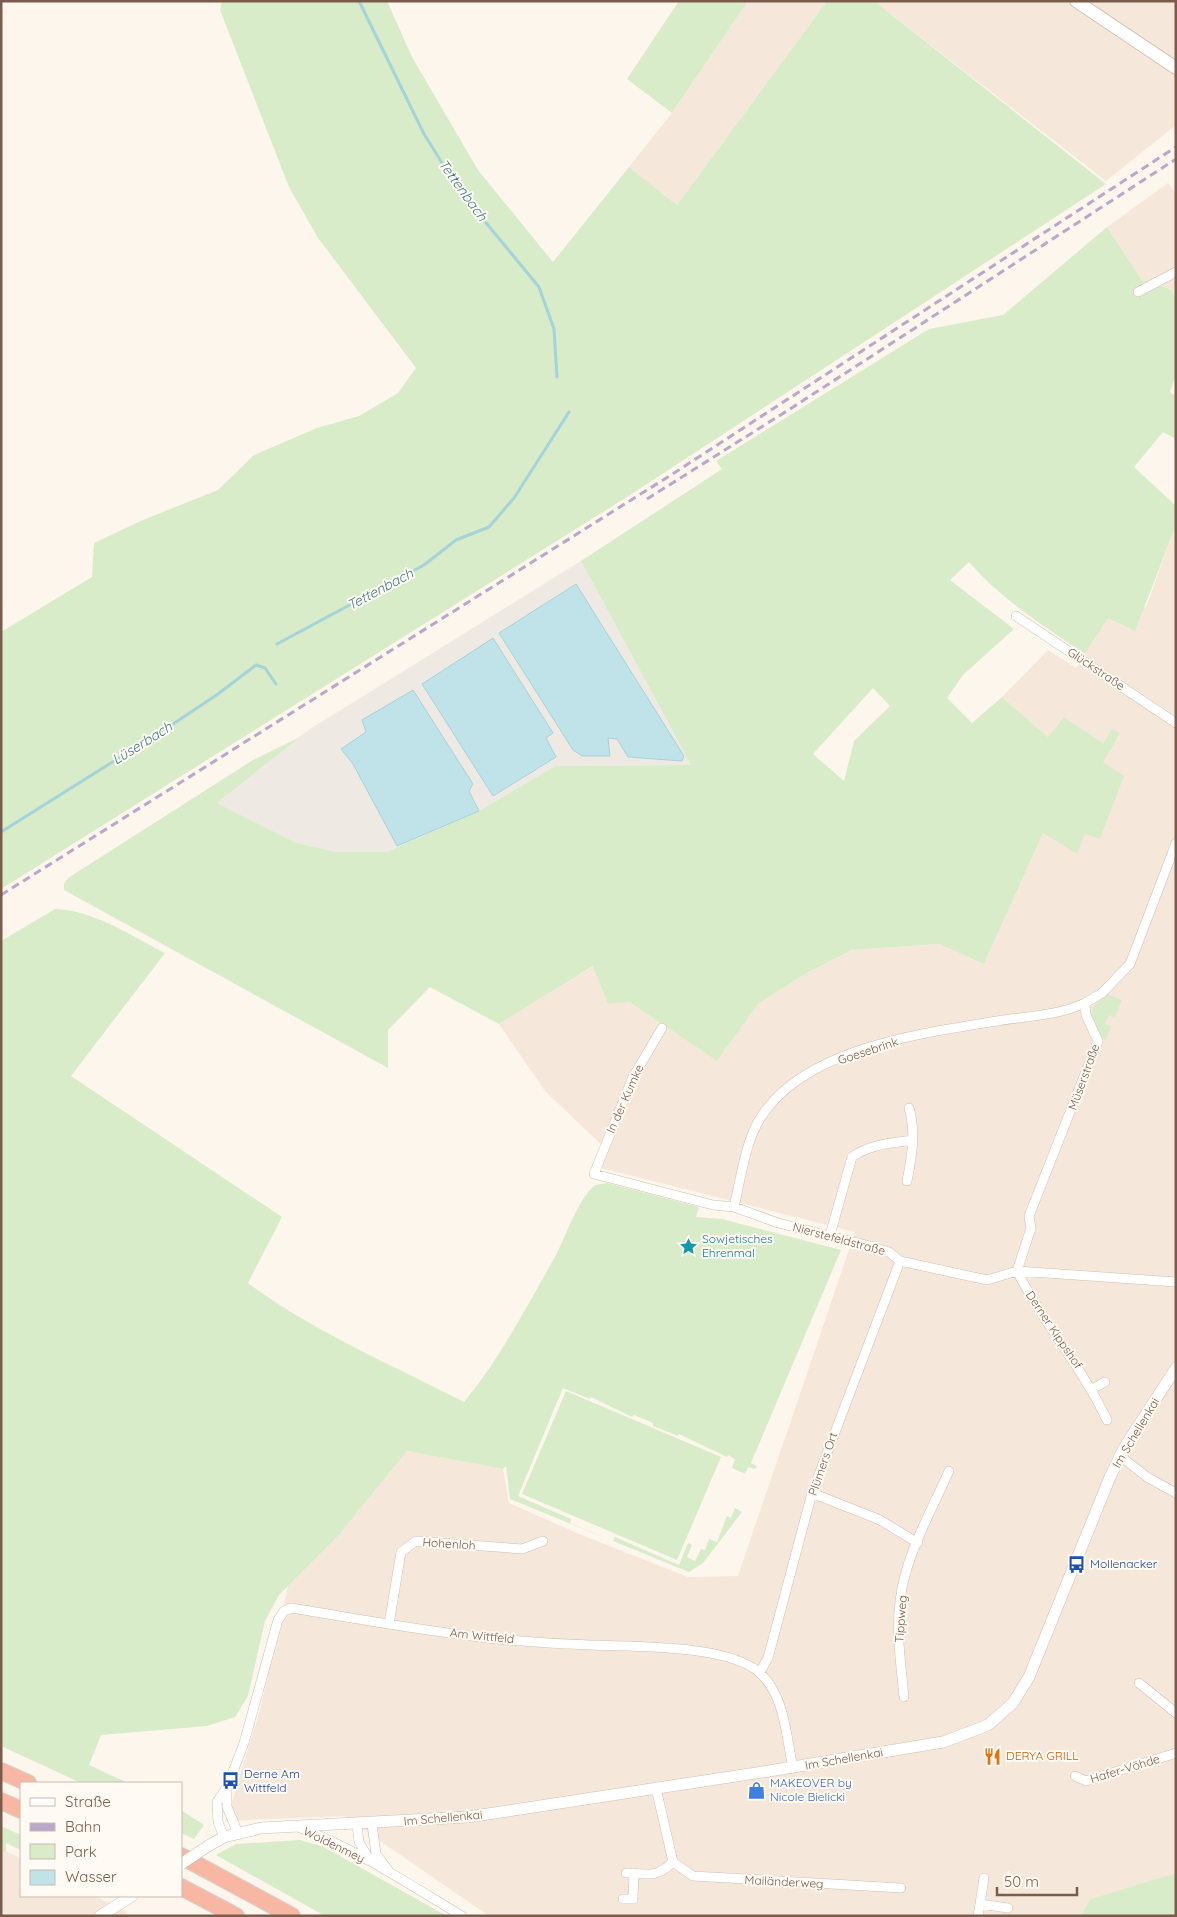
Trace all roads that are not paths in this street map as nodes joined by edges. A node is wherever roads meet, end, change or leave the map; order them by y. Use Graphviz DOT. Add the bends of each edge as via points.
graph roads {
  1 [pos="1076,1"];
  2 [pos="1176,68"];
  3 [pos="1176,272"];
  4 [pos="1138,292"];
  5 [pos="1016,616"];
  6 [pos="1176,723"];
  7 [pos="1176,843"];
  8 [pos="1085,1003"];
  9 [pos="662,1028"];
  10 [pos="909,1108"];
  11 [pos="913,1140"];
  12 [pos="594,1174"];
  13 [pos="907,1180"];
  14 [pos="734,1207"];
  15 [pos="830,1235"];
  16 [pos="900,1261"];
  17 [pos="1017,1271"];
  18 [pos="1176,1282"];
  19 [pos="1176,1368"];
  20 [pos="1104,1382"];
  21 [pos="1092,1389"];
  22 [pos="1107,1420"];
  23 [pos="1120,1456"];
  24 [pos="949,1471"];
  25 [pos="812,1493"];
  26 [pos="1176,1493"];
  27 [pos="543,1541"];
  28 [pos="918,1543"];
  29 [pos="389,1624"];
  30 [pos="760,1672"];
  31 [pos="1139,1683"];
  32 [pos="904,1697"];
  33 [pos="1176,1713"];
  34 [pos="1176,1753"];
  35 [pos="793,1768"];
  36 [pos="1,1771"];
  37 [pos="1075,1776"];
  38 [pos="26,1782"];
  39 [pos="227,1787"];
  40 [pos="656,1788"];
  41 [pos="1,1801"];
  42 [pos="20,1810"];
  43 [pos="357,1824"];
  44 [pos="372,1824"];
  45 [pos="296,1827"];
  46 [pos="238,1832"];
  47 [pos="224,1837"];
  48 [pos="182,1857"];
  49 [pos="673,1862"];
  50 [pos="182,1863"];
  51 [pos="371,1863"];
  52 [pos="390,1872"];
  53 [pos="984,1878"];
  54 [pos="182,1888"];
  55 [pos="901,1888"];
  56 [pos="130,1897"];
  57 [pos="623,1899"];
  58 [pos="980,1904"];
  59 [pos="1008,1908"];
  60 [pos="100,1916"];
  61 [pos="236,1916"];
  62 [pos="292,1916"];
  63 [pos="462,1916"];
  64 [pos="978,1916"];
  1 -- 2 [label="main road"];
  3 -- 4 [label="street"];
  5 -- 6 [label="street, Glückstraße"];
  7 -- 8 [label="street" via="1130,964 1102,993"];
  8 -- 14 [label="street, Goesebrink" via="1066,1012 888,1042 818,1068 773,1100 760,1118 752,1135"];
  8 -- 17 [label="street, Müserstraße" via="1086,1015 1098,1040 1029,1216 1032,1228"];
  9 -- 12 [label="street, In der Kumke" via="633,1077"];
  10 -- 11 [label="street"];
  11 -- 13 [label="street"];
  11 -- 15 [label="street" via="885,1144 860,1151 852,1157"];
  12 -- 14 [label="street, Nierstefeldstraße" via="713,1206"];
  14 -- 15 [label="street, Nierstefeldstraße" via="778,1223"];
  15 -- 16 [label="street, Nierstefeldstraße" via="889,1252"];
  16 -- 17 [label="street, Nierstefeldstraße" via="988,1280"];
  16 -- 25 [label="street, Plümers Ort"];
  17 -- 18 [label="street, Nierstefeldstraße"];
  17 -- 21 [label="street, Derner Kippshof" via="1026,1290"];
  19 -- 23 [label="street, Im Schellenkai"];
  20 -- 21 [label="street"];
  21 -- 22 [label="street, Derner Kippshof"];
  23 -- 26 [label="street" via="1147,1477"];
  23 -- 35 [label="street, Im Schellenkai" via="1030,1677 1013,1703 988,1725 943,1742"];
  24 -- 28 [label="street, Tippweg"];
  25 -- 28 [label="street" via="880,1520"];
  25 -- 30 [label="street, Plümers Ort" via="768,1658"];
  27 -- 29 [label="street, Hohenloh" via="522,1549 416,1541 407,1546 399,1559"];
  28 -- 32 [label="street, Tippweg" via="906,1577 898,1617"];
  29 -- 30 [label="street, Am Wittfeld" via="496,1638 708,1652 736,1660"];
  29 -- 39 [label="street, Am Wittfeld" via="291,1608 284,1611 278,1620 249,1727"];
  30 -- 35 [label="street, Am Wittfeld" via="777,1697"];
  31 -- 33 [label="street"];
  34 -- 37 [label="street, Hafer-Vöhde" via="1086,1781"];
  35 -- 40 [label="street, Im Schellenkai"];
  36 -- 38 [label="highway"];
  39 -- 46 [label="street, Am Wittfeld" via="228,1808"];
  39 -- 47 [label="street, Am Wittfeld" via="216,1806"];
  40 -- 44 [label="street, Im Schellenkai" via="468,1817"];
  40 -- 49 [label="street"];
  41 -- 42 [label="highway"];
  43 -- 44 [label="street, Im Schellenkai"];
  43 -- 45 [label="street, Im Schellenkai"];
  43 -- 51 [label="street, Woldenmey" via="363,1851"];
  44 -- 52 [label="street, Woldenmey" via="376,1854"];
  45 -- 46 [label="street, Im Schellenkai"];
  45 -- 51 [label="street, Woldenmey"];
  46 -- 47 [label="street, Im Schellenkai"];
  47 -- 50 [label="street, Im Schellenkai, bridge"];
  48 -- 62 [label="highway"];
  49 -- 55 [label="street, Mailänderweg" via="686,1873 700,1877"];
  49 -- 57 [label="street" via="656,1874 630,1873 633,1899"];
  51 -- 52 [label="street, Woldenmey"];
  52 -- 63 [label="street, Woldenmey"];
  53 -- 58 [label="street"];
  54 -- 61 [label="highway"];
  56 -- 60 [label="street"];
  58 -- 59 [label="street"];
  58 -- 64 [label="street"];
}
